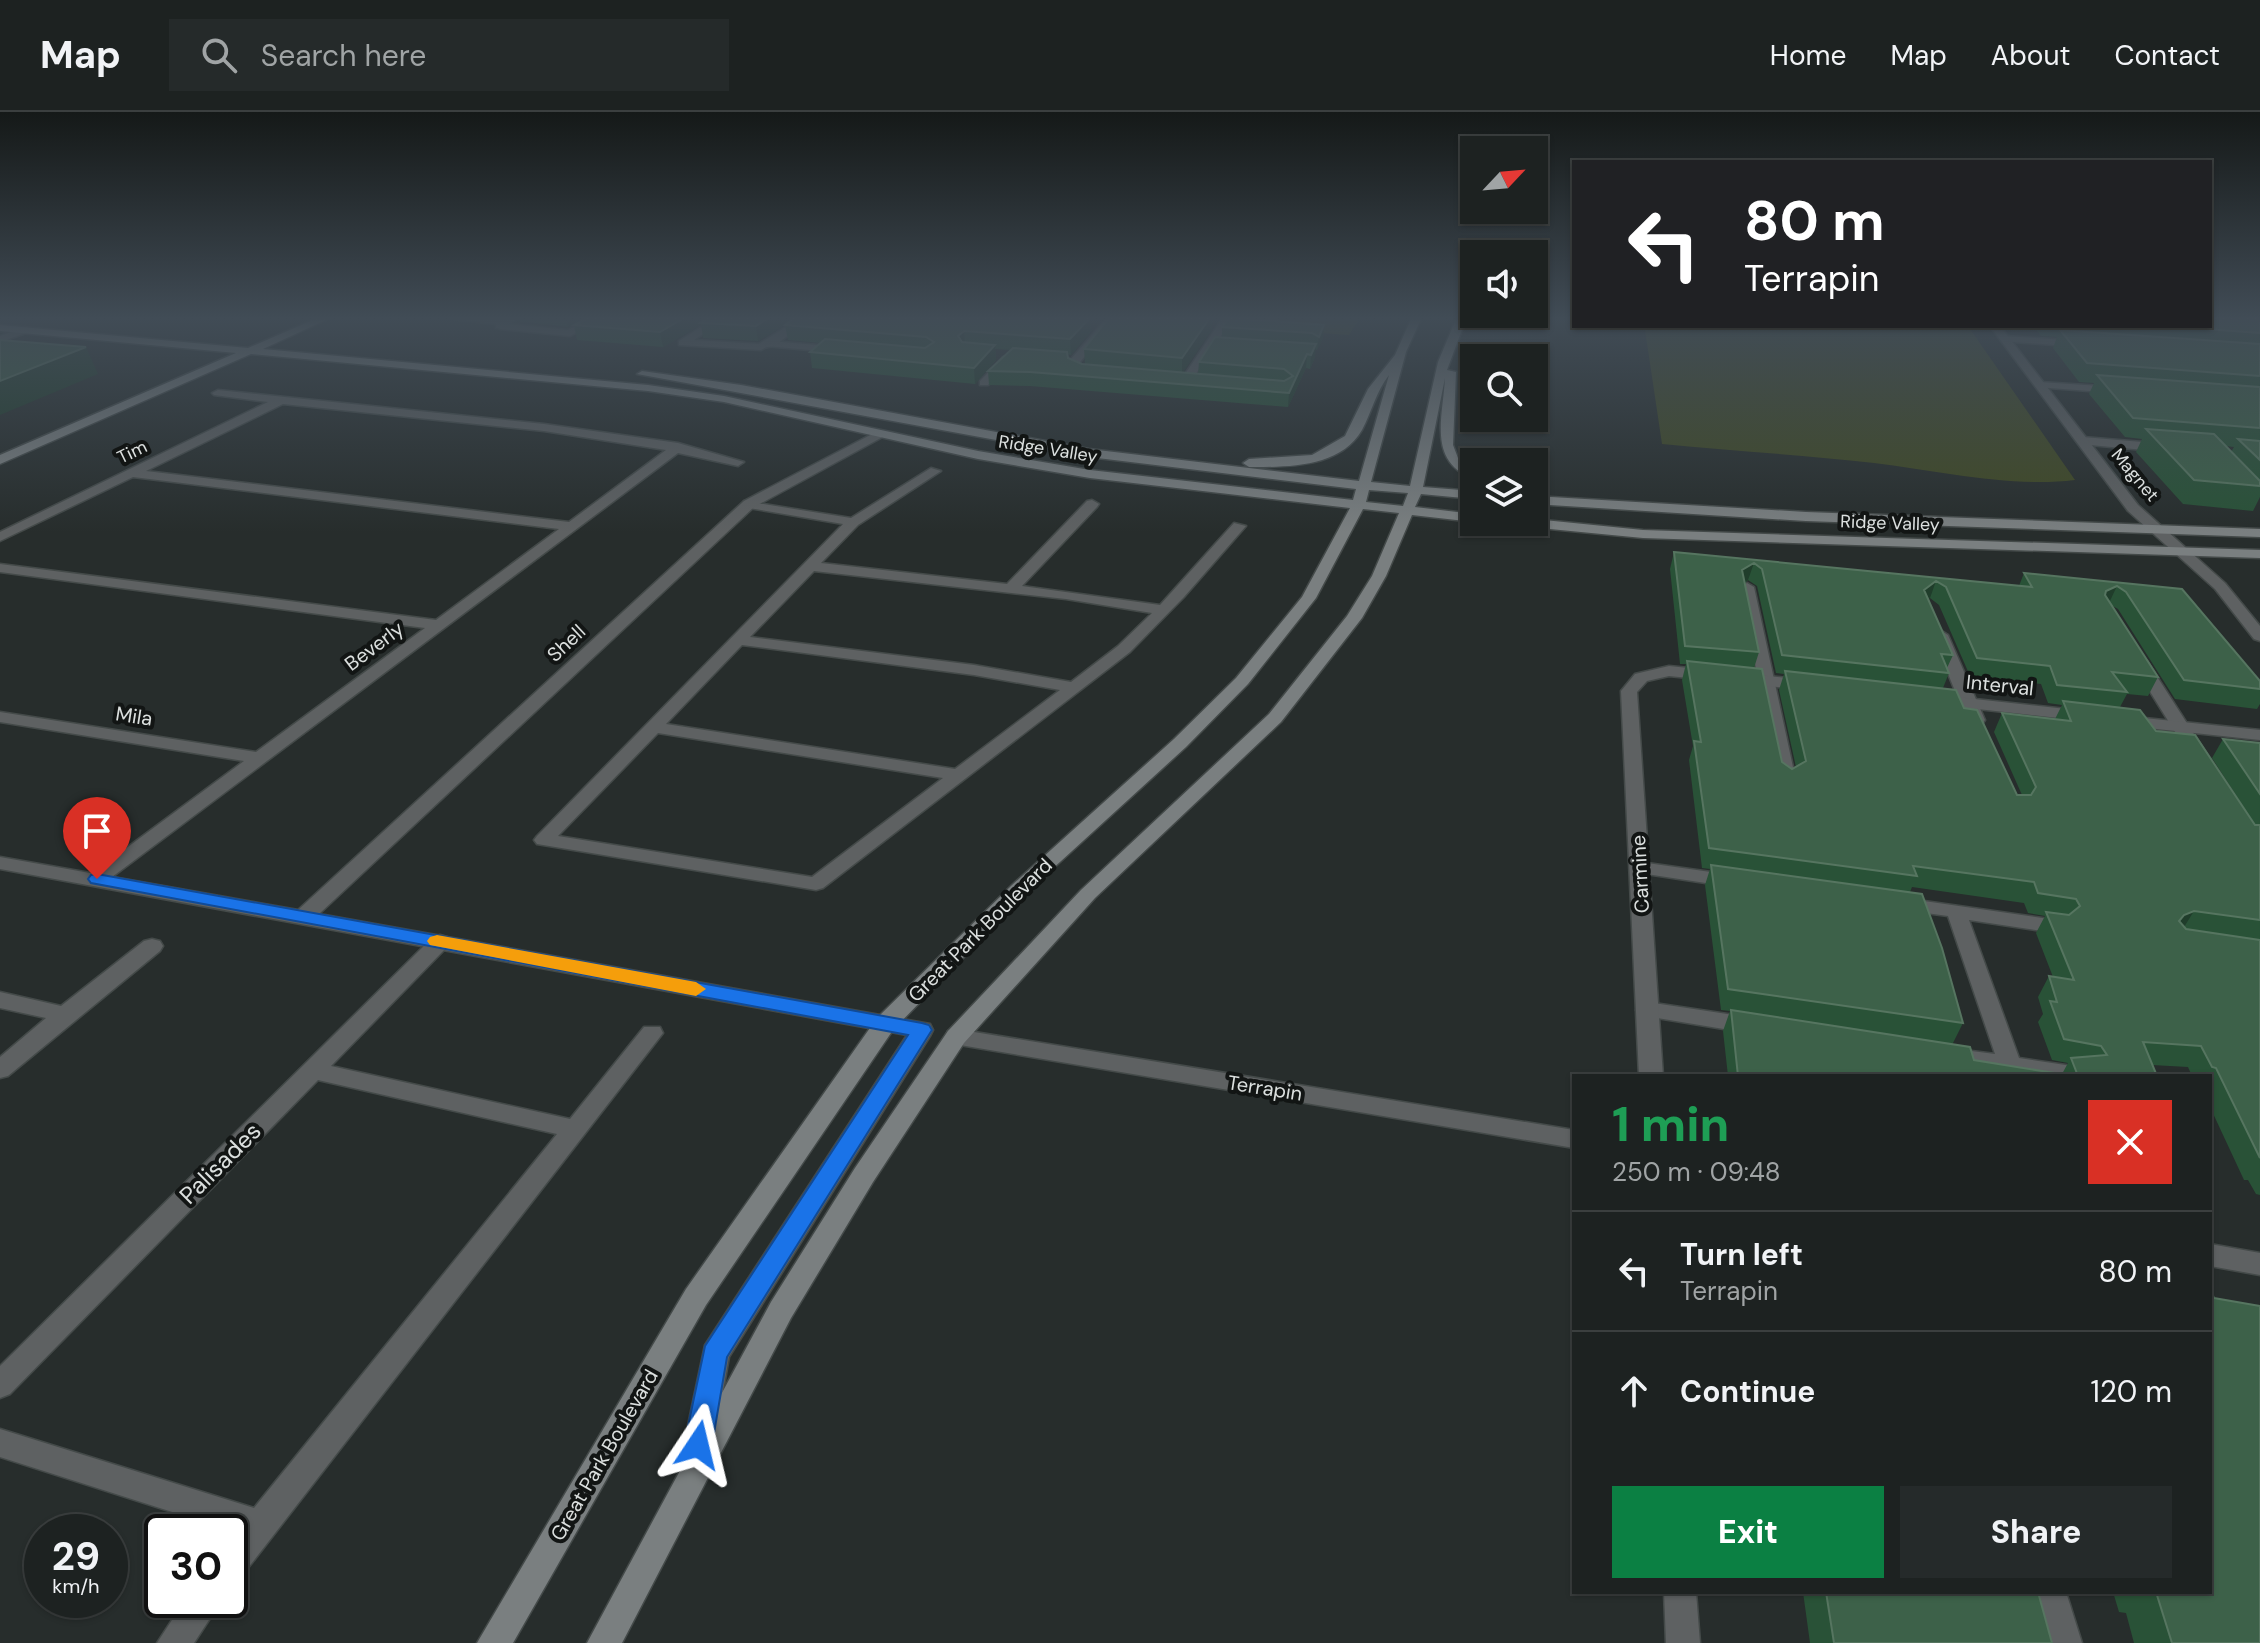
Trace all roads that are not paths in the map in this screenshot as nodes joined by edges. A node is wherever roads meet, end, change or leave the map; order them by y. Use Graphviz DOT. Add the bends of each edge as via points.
graph roads {
  1 [pos="150,390"];
  2 [pos="659,390"];
  3 [pos="757,390"];
  4 [pos="1372,390"];
  5 [pos="1390,390"];
  6 [pos="1436,390"];
  7 [pos="1450,390"];
  8 [pos="2044,390"];
  9 [pos="2113,390"];
  10 [pos="2134,392"];
  11 [pos="218,393"];
  12 [pos="280,401"];
  13 [pos="882,434"];
  14 [pos="2083,441"];
  15 [pos="678,447"];
  16 [pos="2176,448"];
  17 [pos="1114,457"];
  18 [pos="0,460"];
  19 [pos="738,462"];
  20 [pos="1460,465"];
  21 [pos="935,471"];
  22 [pos="131,473"];
  23 [pos="1363,485"];
  24 [pos="1460,496"];
  25 [pos="1548,499"];
  26 [pos="1411,501"];
  27 [pos="749,504"];
  28 [pos="1092,504"];
  29 [pos="1358,506"];
  30 [pos="1460,514"];
  31 [pos="853,522"];
  32 [pos="1548,525"];
  33 [pos="572,526"];
  34 [pos="1239,526"];
  35 [pos="2158,530"];
  36 [pos="2260,533"];
  37 [pos="0,537"];
  38 [pos="2182,552"];
  39 [pos="2260,554"];
  40 [pos="810,566"];
  41 [pos="0,568"];
  42 [pos="1747,587"];
  43 [pos="1010,589"];
  44 [pos="1163,610"];
  45 [pos="1934,620"];
  46 [pos="439,625"];
  47 [pos="2260,636"];
  48 [pos="739,640"];
  49 [pos="2132,649"];
  50 [pos="1767,680"];
  51 [pos="1074,687"];
  52 [pos="1824,687"];
  53 [pos="1925,699"];
  54 [pos="1968,703"];
  55 [pos="0,717"];
  56 [pos="653,727"];
  57 [pos="2181,727"];
  58 [pos="2260,735"];
  59 [pos="1986,743"];
  60 [pos="260,758"];
  61 [pos="958,775"];
  62 [pos="2211,776"];
  63 [pos="1787,781"];
  64 [pos="0,863"];
  65 [pos="1640,868"];
  66 [pos="97,879"];
  67 [pos="1751,883"];
  68 [pos="1877,900"];
  69 [pos="1956,911"];
  70 [pos="303,917"];
  71 [pos="2056,926"];
  72 [pos="440,942"];
  73 [pos="152,946"];
  74 [pos="0,1000"];
  75 [pos="1647,1010"];
  76 [pos="65,1015"];
  77 [pos="885,1024"];
  78 [pos="1773,1029"];
  79 [pos="652,1033"];
  80 [pos="956,1037"];
  81 [pos="1931,1053"];
  82 [pos="2010,1065"];
  83 [pos="0,1070"];
  84 [pos="313,1070"];
  85 [pos="1651,1074"];
  86 [pos="2066,1074"];
  87 [pos="574,1129"];
  88 [pos="1572,1139"];
  89 [pos="2212,1255"];
  90 [pos="2260,1264"];
  91 [pos="0,1385"];
  92 [pos="0,1443"];
  93 [pos="692,1476"];
  94 [pos="260,1525"];
  95 [pos="248,1541"];
  96 [pos="1680,1594"];
  97 [pos="2051,1594"];
  98 [pos="192,1618"];
  99 [pos="174,1643"];
  100 [pos="494,1643"];
  101 [pos="604,1643"];
  102 [pos="1683,1643"];
  103 [pos="2065,1643"];
  1 -- 18 [label="main road"];
  2 -- 13 [label="main road, Ridge Valley" via="724,399"];
  3 -- 17 [label="main road, Ridge Valley"];
  4 -- 17 [label="main road" via="1358,427 1322,455 1263,463"];
  5 -- 23 [label="main road, Great Park Boulevard"];
  6 -- 26 [label="main road"];
  7 -- 20 [label="main road" via="1447,445"];
  8 -- 14 [label="street, Magnet"];
  9 -- 10 [label="street"];
  11 -- 12 [label="street"];
  12 -- 15 [label="street"];
  12 -- 22 [label="street, Tim"];
  13 -- 27 [label="street, Shell"];
  13 -- 29 [label="main road, Ridge Valley" via="1090,474"];
  14 -- 16 [label="street"];
  14 -- 35 [label="street, Magnet" via="2133,508"];
  15 -- 19 [label="street"];
  15 -- 33 [label="street, Beverly"];
  17 -- 23 [label="main road, Ridge Valley"];
  21 -- 31 [label="street"];
  22 -- 33 [label="street"];
  22 -- 37 [label="street, Tim"];
  23 -- 26 [label="main road, Ridge Valley"];
  23 -- 29 [label="main road, Great Park Boulevard"];
  24 -- 26 [label="main road, Ridge Valley"];
  25 -- 35 [label="main road, Ridge Valley" via="1636,508"];
  26 -- 29 [label="main road, Ridge Valley"];
  26 -- 30 [label="main road, Ridge Valley"];
  26 -- 80 [label="main road" via="1379,576 1354,618 1275,718 1088,894"];
  27 -- 31 [label="street"];
  27 -- 70 [label="street, Shell"];
  28 -- 43 [label="street"];
  29 -- 77 [label="main road, Great Park Boulevard" via="1309,598 1242,681 1019,889"];
  31 -- 40 [label="street"];
  32 -- 38 [label="main road, Ridge Valley" via="1643,534"];
  33 -- 46 [label="street, Beverly"];
  34 -- 44 [label="street"];
  35 -- 36 [label="main road, Ridge Valley"];
  35 -- 38 [label="street, Magnet"];
  38 -- 39 [label="main road, Ridge Valley"];
  38 -- 47 [label="street, Magnet" via="2220,586"];
  40 -- 43 [label="street"];
  40 -- 48 [label="street"];
  41 -- 46 [label="street"];
  42 -- 50 [label="street"];
  43 -- 44 [label="street"];
  44 -- 51 [label="street"];
  45 -- 54 [label="street"];
  46 -- 60 [label="street, Beverly"];
  48 -- 51 [label="street"];
  48 -- 56 [label="street"];
  49 -- 57 [label="street"];
  50 -- 52 [label="street"];
  50 -- 63 [label="street"];
  50 -- 65 [label="street, Carmine" via="1661,672 1641,677 1629,691"];
  51 -- 61 [label="street"];
  53 -- 54 [label="street, Interval"];
  54 -- 57 [label="street, Interval"];
  54 -- 59 [label="street"];
  55 -- 60 [label="street, Mila"];
  56 -- 61 [label="street"];
  56 -- 61 [label="street" via="544,840 816,884"];
  57 -- 58 [label="street, Interval"];
  57 -- 62 [label="street"];
  60 -- 66 [label="street, Beverly"];
  64 -- 66 [label="street"];
  65 -- 67 [label="street"];
  65 -- 75 [label="street, Carmine"];
  66 -- 70 [label="street"];
  68 -- 69 [label="street"];
  69 -- 71 [label="street"];
  69 -- 82 [label="street"];
  70 -- 72 [label="street"];
  72 -- 77 [label="street"];
  72 -- 84 [label="street, Palisades"];
  73 -- 76 [label="street"];
  74 -- 76 [label="street"];
  75 -- 78 [label="street"];
  75 -- 85 [label="street, Carmine"];
  76 -- 83 [label="street"];
  77 -- 93 [label="street" via="922,1030 715,1354"];
  77 -- 100 [label="main road, Great Park Boulevard" via="696,1297"];
  79 -- 87 [label="street"];
  80 -- 88 [label="street, Terrapin"];
  80 -- 93 [label="main road" via="781,1310"];
  81 -- 82 [label="street"];
  82 -- 86 [label="street"];
  84 -- 87 [label="street"];
  84 -- 91 [label="street, Palisades"];
  87 -- 94 [label="street"];
  89 -- 90 [label="street"];
  92 -- 94 [label="street"];
  93 -- 101 [label="main road"];
  94 -- 95 [label="street"];
  96 -- 102 [label="street"];
  97 -- 103 [label="street"];
  98 -- 99 [label="street"];
}
